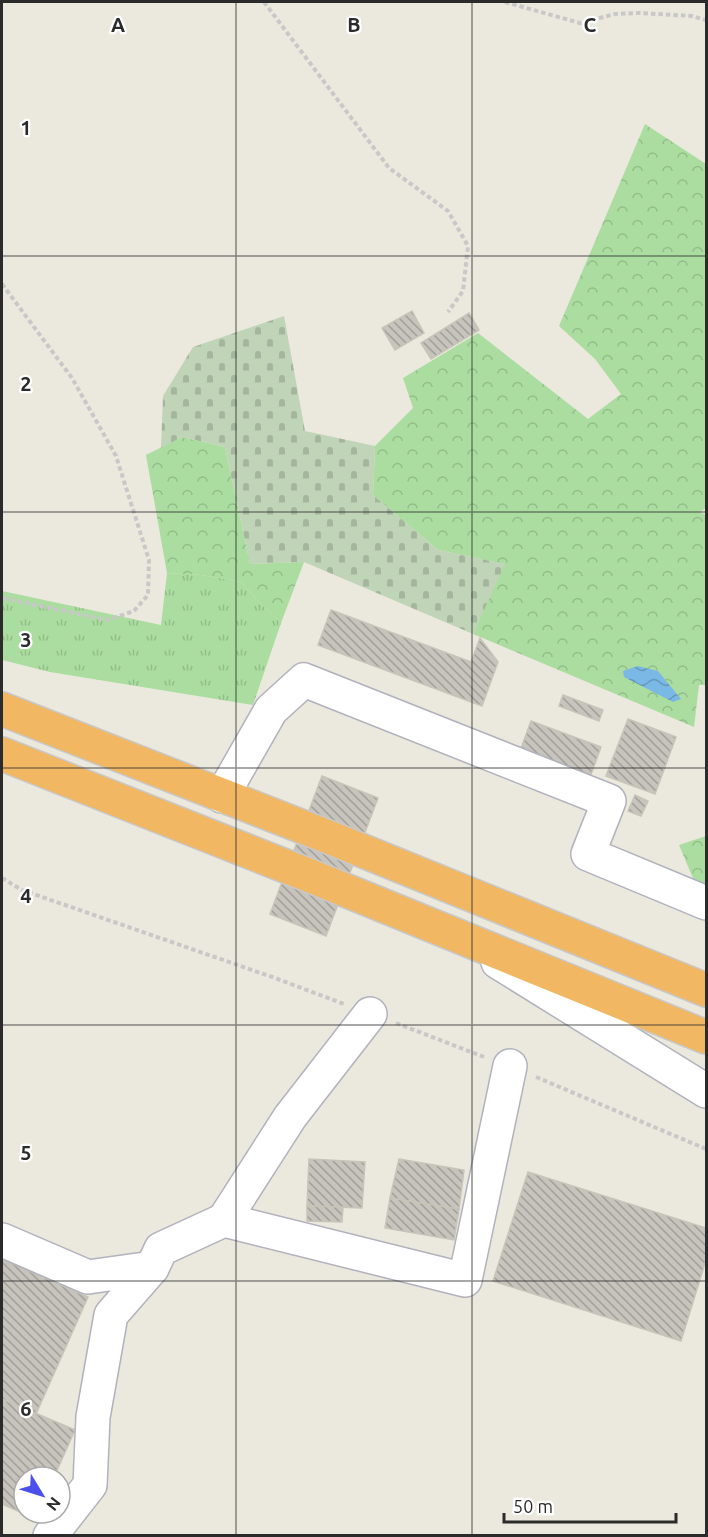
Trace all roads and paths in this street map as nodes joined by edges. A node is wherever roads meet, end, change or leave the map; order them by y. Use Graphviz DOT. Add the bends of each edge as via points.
graph roads {
  1 [pos="264,2"];
  2 [pos="505,2"];
  3 [pos="706,20"];
  4 [pos="2,284"];
  5 [pos="448,312"];
  6 [pos="2,598"];
  7 [pos="2,709"];
  8 [pos="2,754"];
  9 [pos="222,796"];
  10 [pos="706,903"];
  11 [pos="450,933"];
  12 [pos="706,990"];
  13 [pos="370,1014"];
  14 [pos="706,1037"];
  15 [pos="510,1066"];
  16 [pos="706,1091"];
  17 [pos="224,1220"];
  18 [pos="2,1240"];
  19 [pos="152,1268"];
  20 [pos="50,1536"];
  1 -- 5 [label="path" via="388,168 448,211 468,246 463,291"];
  2 -- 3 [label="path" via="580,23 615,14 639,13"];
  4 -- 6 [label="path" via="72,378 116,456 149,560 148,595 134,611 108,620"];
  7 -- 9 [label="highway"];
  8 -- 11 [label="highway"];
  9 -- 10 [label="street" via="271,710 304,680 609,801 588,854"];
  9 -- 12 [label="highway"];
  11 -- 14 [label="highway"];
  11 -- 16 [label="street"];
  13 -- 17 [label="street" via="290,1117"];
  15 -- 17 [label="street" via="465,1280"];
  17 -- 19 [label="street" via="161,1249"];
  18 -- 19 [label="street" via="88,1277"];
  19 -- 20 [label="street" via="111,1315 93,1417 90,1485"];
}
